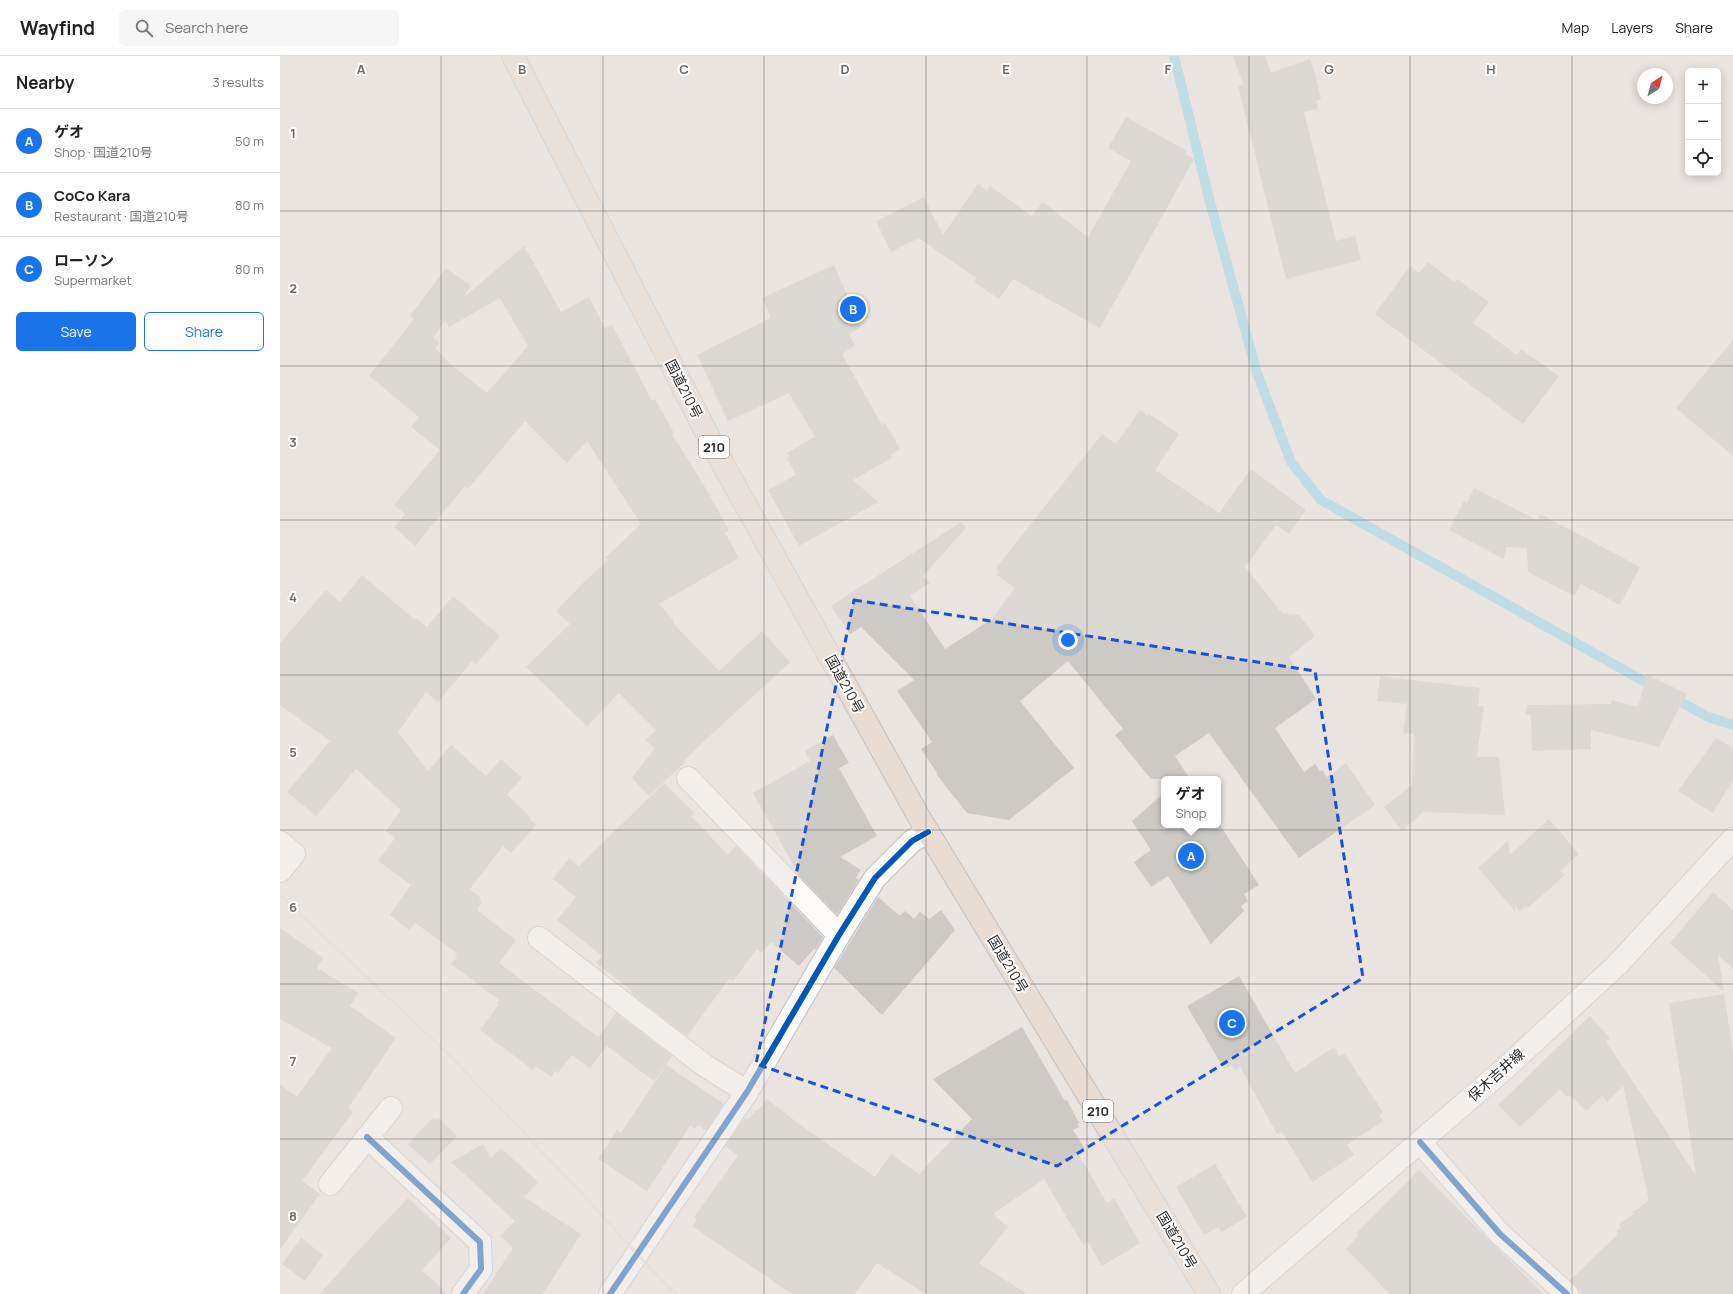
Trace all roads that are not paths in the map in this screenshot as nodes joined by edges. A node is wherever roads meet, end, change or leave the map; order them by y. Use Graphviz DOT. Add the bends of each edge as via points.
graph roads {
  1 [pos="513,56"];
  2 [pos="688,778"];
  3 [pos="928,832"];
  4 [pos="1733,838"];
  5 [pos="280,842"];
  6 [pos="280,871"];
  7 [pos="839,935"];
  8 [pos="539,938"];
  9 [pos="747,1092"];
  10 [pos="391,1108"];
  11 [pos="368,1137"];
  12 [pos="1420,1142"];
  13 [pos="330,1184"];
  14 [pos="463,1294"];
  15 [pos="610,1294"];
  16 [pos="1209,1294"];
  17 [pos="1243,1294"];
  18 [pos="1567,1294"];
  1 -- 3 [label="highway, 国道210号 / 210" via="720,459"];
  2 -- 7 [label="street"];
  3 -- 7 [label="street" via="912,841 875,878"];
  3 -- 16 [label="highway, 国道210号 / 210"];
  4 -- 12 [label="street, 保木吉井線" via="1617,965 1501,1072"];
  5 -- 6 [label="street" via="294,854"];
  7 -- 9 [label="street"];
  8 -- 9 [label="street" via="704,1065"];
  9 -- 15 [label="street"];
  10 -- 11 [label="street"];
  11 -- 13 [label="street"];
  11 -- 14 [label="street" via="480,1242 481,1269"];
  12 -- 17 [label="street, 保木吉井線"];
  12 -- 18 [label="street" via="1500,1234"];
}
